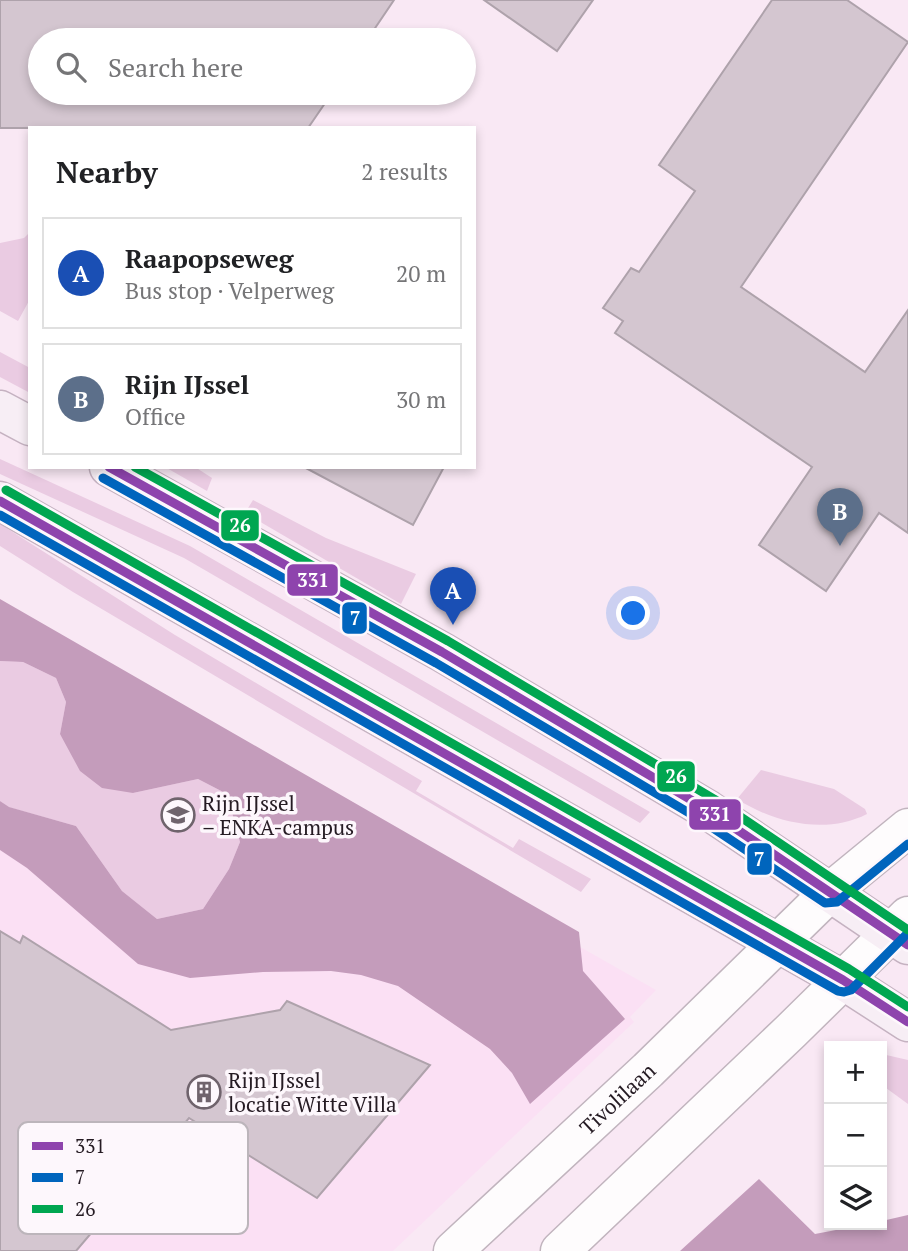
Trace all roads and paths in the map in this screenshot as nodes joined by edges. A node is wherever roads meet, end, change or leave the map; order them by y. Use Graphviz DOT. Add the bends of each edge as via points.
graph roads {
  1 [pos="0,410"];
  2 [pos="28,425"];
  3 [pos="113,469"];
  4 [pos="0,501"];
  5 [pos="908,828"];
  6 [pos="830,892"];
  7 [pos="902,931"];
  8 [pos="776,943"];
  9 [pos="843,980"];
  10 [pos="908,1022"];
  11 [pos="453,1251"];
  12 [pos="560,1251"];
  1 -- 2 [label="main road"];
  3 -- 6 [label="main road" via="453,659 708,810"];
  4 -- 8 [label="main road"];
  5 -- 6 [label="street, Tivolilaan"];
  6 -- 7 [label="main road"];
  6 -- 8 [label="street, Tivolilaan"];
  7 -- 9 [label="street"];
  8 -- 9 [label="main road"];
  8 -- 11 [label="street, Tivolilaan" via="648,1070"];
  9 -- 10 [label="main road"];
  9 -- 12 [label="street"];
}
